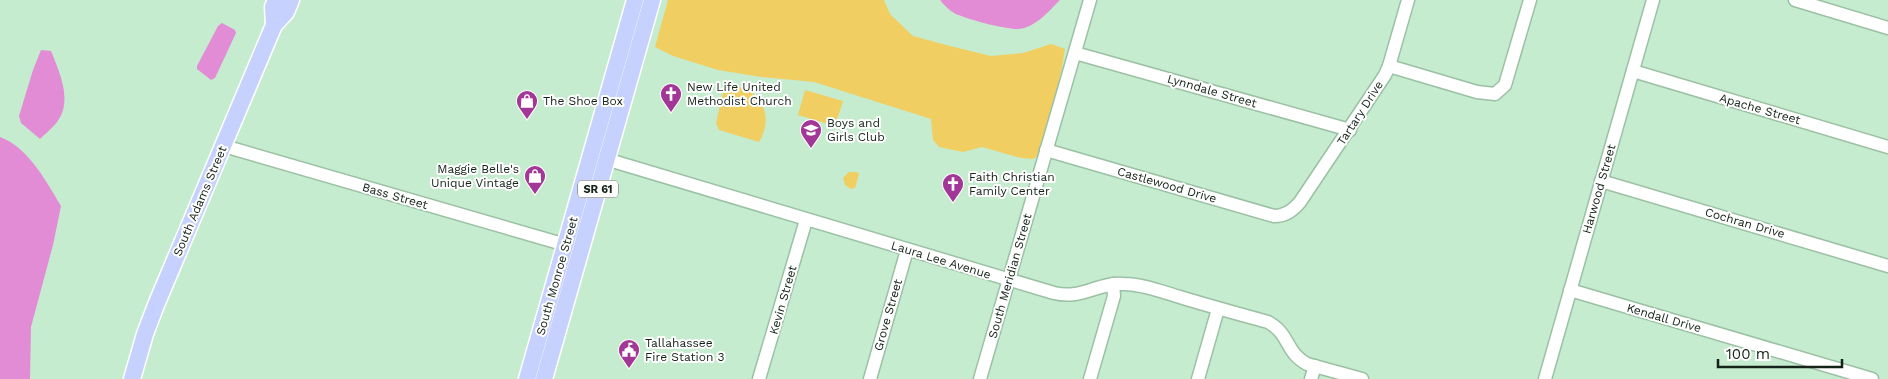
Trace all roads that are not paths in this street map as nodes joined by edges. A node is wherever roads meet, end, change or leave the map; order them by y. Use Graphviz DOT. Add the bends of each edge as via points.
graph roads {
  1 [pos="276,0"];
  2 [pos="291,0"];
  3 [pos="635,0"];
  4 [pos="652,0"];
  5 [pos="1090,0"];
  6 [pos="1408,0"];
  7 [pos="1530,0"];
  8 [pos="1654,0"];
  9 [pos="1794,0"];
  10 [pos="274,24"];
  11 [pos="1888,28"];
  12 [pos="1075,53"];
  13 [pos="1389,66"];
  14 [pos="1633,72"];
  15 [pos="1350,130"];
  16 [pos="224,146"];
  17 [pos="1888,147"];
  18 [pos="1046,150"];
  19 [pos="599,157"];
  20 [pos="1602,181"];
  21 [pos="1288,213"];
  22 [pos="806,220"];
  23 [pos="566,245"];
  24 [pos="907,250"];
  25 [pos="1888,266"];
  26 [pos="1009,281"];
  27 [pos="1113,284"];
  28 [pos="1570,290"];
  29 [pos="1218,308"];
  30 [pos="553,318"];
  31 [pos="1315,366"];
  32 [pos="132,379"];
  33 [pos="527,379"];
  34 [pos="544,379"];
  35 [pos="760,379"];
  36 [pos="870,379"];
  37 [pos="980,379"];
  38 [pos="1090,379"];
  39 [pos="1198,379"];
  40 [pos="1311,379"];
  41 [pos="1362,379"];
  42 [pos="1545,379"];
  43 [pos="1872,379"];
  1 -- 10 [label="main road, South Adams Street"];
  2 -- 10 [label="main road, South Adams Street" via="286,12"];
  3 -- 19 [label="main road, South Monroe Street / SR 61"];
  4 -- 19 [label="main road, South Monroe Street / SR 61"];
  5 -- 12 [label="street, South Meridian Street"];
  6 -- 13 [label="street, Tartary Drive"];
  7 -- 13 [label="street" via="1505,85 1500,91 1490,94 1476,92"];
  8 -- 14 [label="street, Harwood Street"];
  9 -- 11 [label="street"];
  10 -- 16 [label="main road, South Adams Street"];
  12 -- 15 [label="street, Lynndale Street"];
  12 -- 18 [label="street, South Meridian Street"];
  13 -- 15 [label="street, Tartary Drive"];
  14 -- 17 [label="street, Apache Street"];
  14 -- 20 [label="street, Harwood Street"];
  15 -- 21 [label="street, Tartary Drive" via="1300,202"];
  16 -- 23 [label="street, Bass Street"];
  16 -- 32 [label="main road, South Adams Street" via="156,305"];
  18 -- 21 [label="street, Castlewood Drive" via="1274,216"];
  18 -- 26 [label="street, South Meridian Street"];
  19 -- 22 [label="street, Laura Lee Avenue"];
  19 -- 23 [label="main road, South Monroe Street / SR 61"];
  19 -- 30 [label="main road, South Monroe Street / SR 61"];
  20 -- 25 [label="street, Cochran Drive"];
  20 -- 28 [label="street, Harwood Street"];
  22 -- 24 [label="street, Laura Lee Avenue"];
  22 -- 35 [label="street, Kevin Street"];
  23 -- 30 [label="main road, South Monroe Street / SR 61"];
  24 -- 26 [label="street, Laura Lee Avenue"];
  24 -- 36 [label="street, Grove Street"];
  26 -- 27 [label="street, Laura Lee Avenue" via="1066,296"];
  26 -- 37 [label="street, South Meridian Street"];
  27 -- 29 [label="street, Laura Lee Avenue" via="1138,286"];
  27 -- 38 [label="street" via="1114,296"];
  28 -- 42 [label="street, Harwood Street"];
  28 -- 43 [label="street, Kendall Drive"];
  29 -- 31 [label="street, Laura Lee Avenue" via="1276,326 1294,355"];
  29 -- 39 [label="street"];
  30 -- 33 [label="main road, South Monroe Street / SR 61"];
  30 -- 34 [label="main road, South Monroe Street / SR 61"];
  31 -- 40 [label="street"];
  31 -- 41 [label="street, Laura Lee Avenue"];
}
